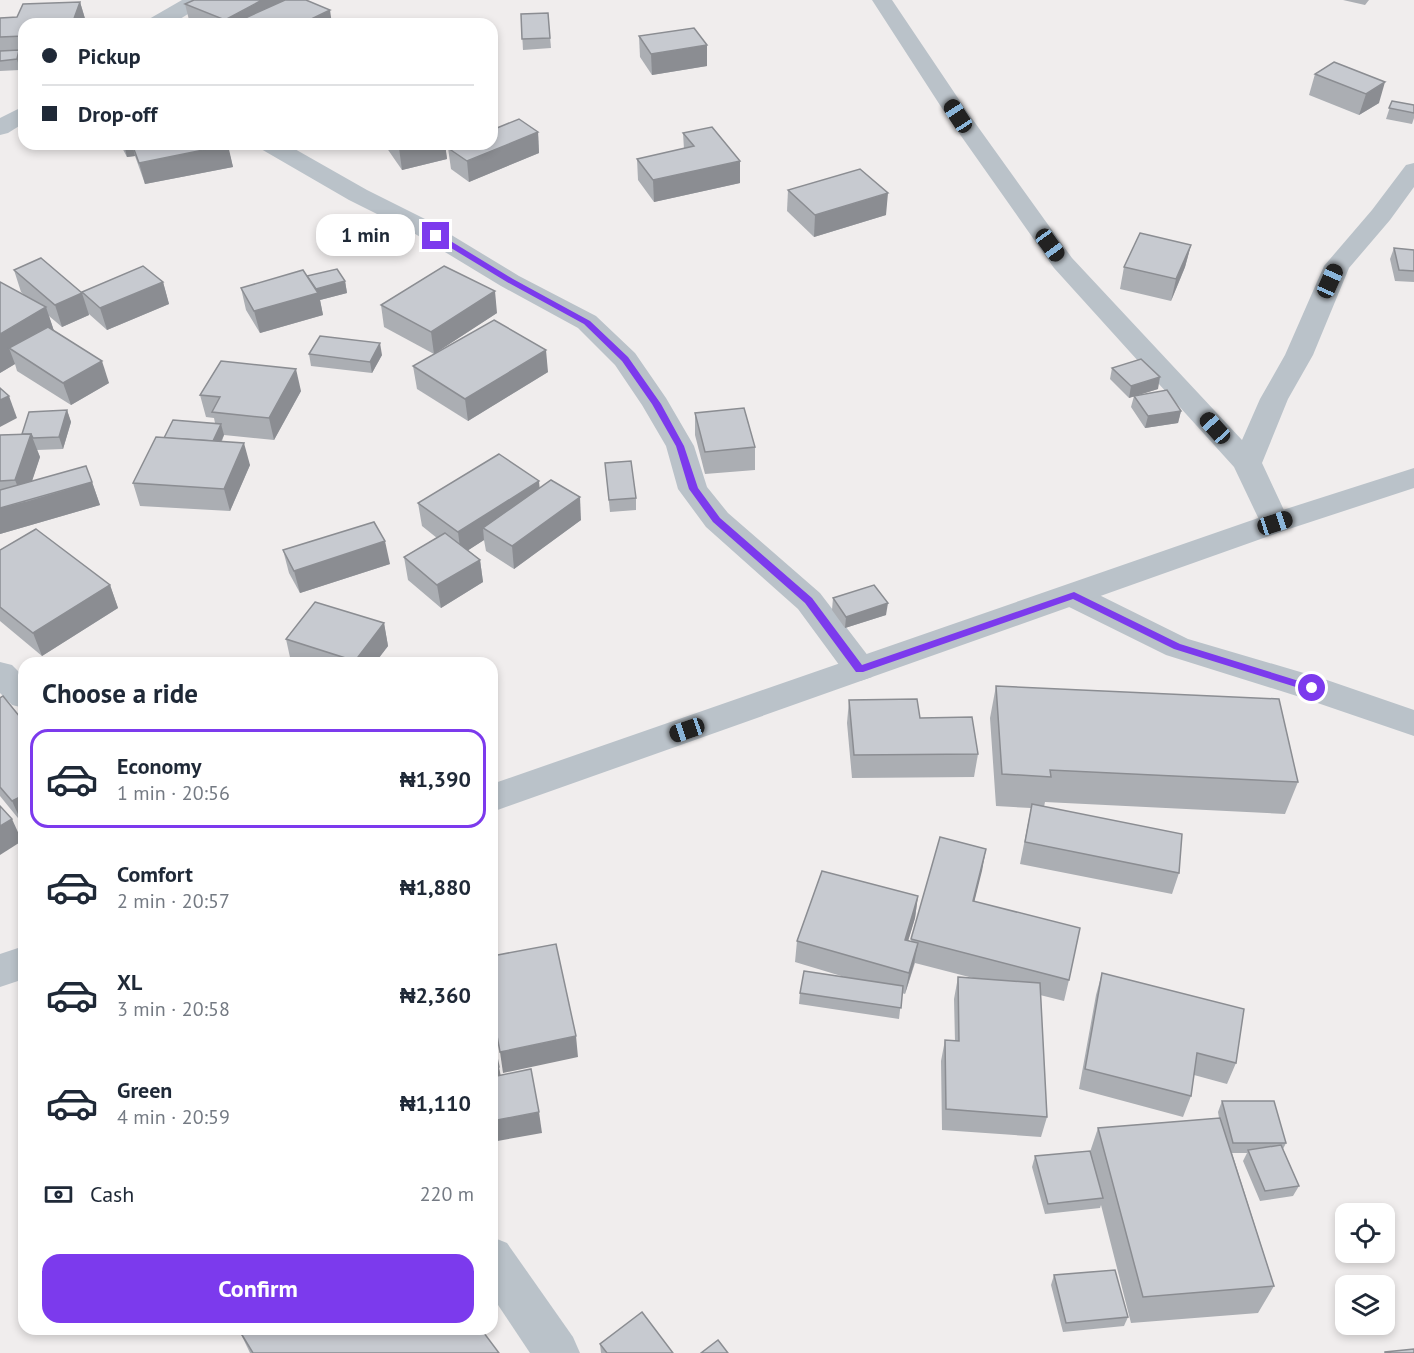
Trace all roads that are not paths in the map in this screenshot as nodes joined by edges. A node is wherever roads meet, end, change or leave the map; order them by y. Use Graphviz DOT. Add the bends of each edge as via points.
graph roads {
  1 [pos="197,0"];
  2 [pos="882,0"];
  3 [pos="167,18"];
  4 [pos="18,117"];
  5 [pos="0,128"];
  6 [pos="279,150"];
  7 [pos="1414,170"];
  8 [pos="1247,463"];
  9 [pos="1414,478"];
  10 [pos="1275,523"];
  11 [pos="1074,596"];
  12 [pos="860,669"];
  13 [pos="0,674"];
  14 [pos="18,690"];
  15 [pos="1414,723"];
  16 [pos="498,796"];
  17 [pos="18,964"];
  18 [pos="0,971"];
  19 [pos="498,1267"];
  20 [pos="556,1353"];
  1 -- 3 [label="street"];
  2 -- 8 [label="street" via="958,116 1063,263"];
  4 -- 5 [label="street"];
  6 -- 12 [label="street" via="587,322 625,359 656,404 680,446 693,489 717,520 808,601"];
  7 -- 8 [label="street" via="1337,266"];
  8 -- 10 [label="street"];
  9 -- 10 [label="street"];
  10 -- 11 [label="street"];
  11 -- 12 [label="street"];
  11 -- 15 [label="street" via="1177,647"];
  12 -- 16 [label="street"];
  13 -- 14 [label="street"];
  17 -- 18 [label="street"];
  19 -- 20 [label="street"];
}
